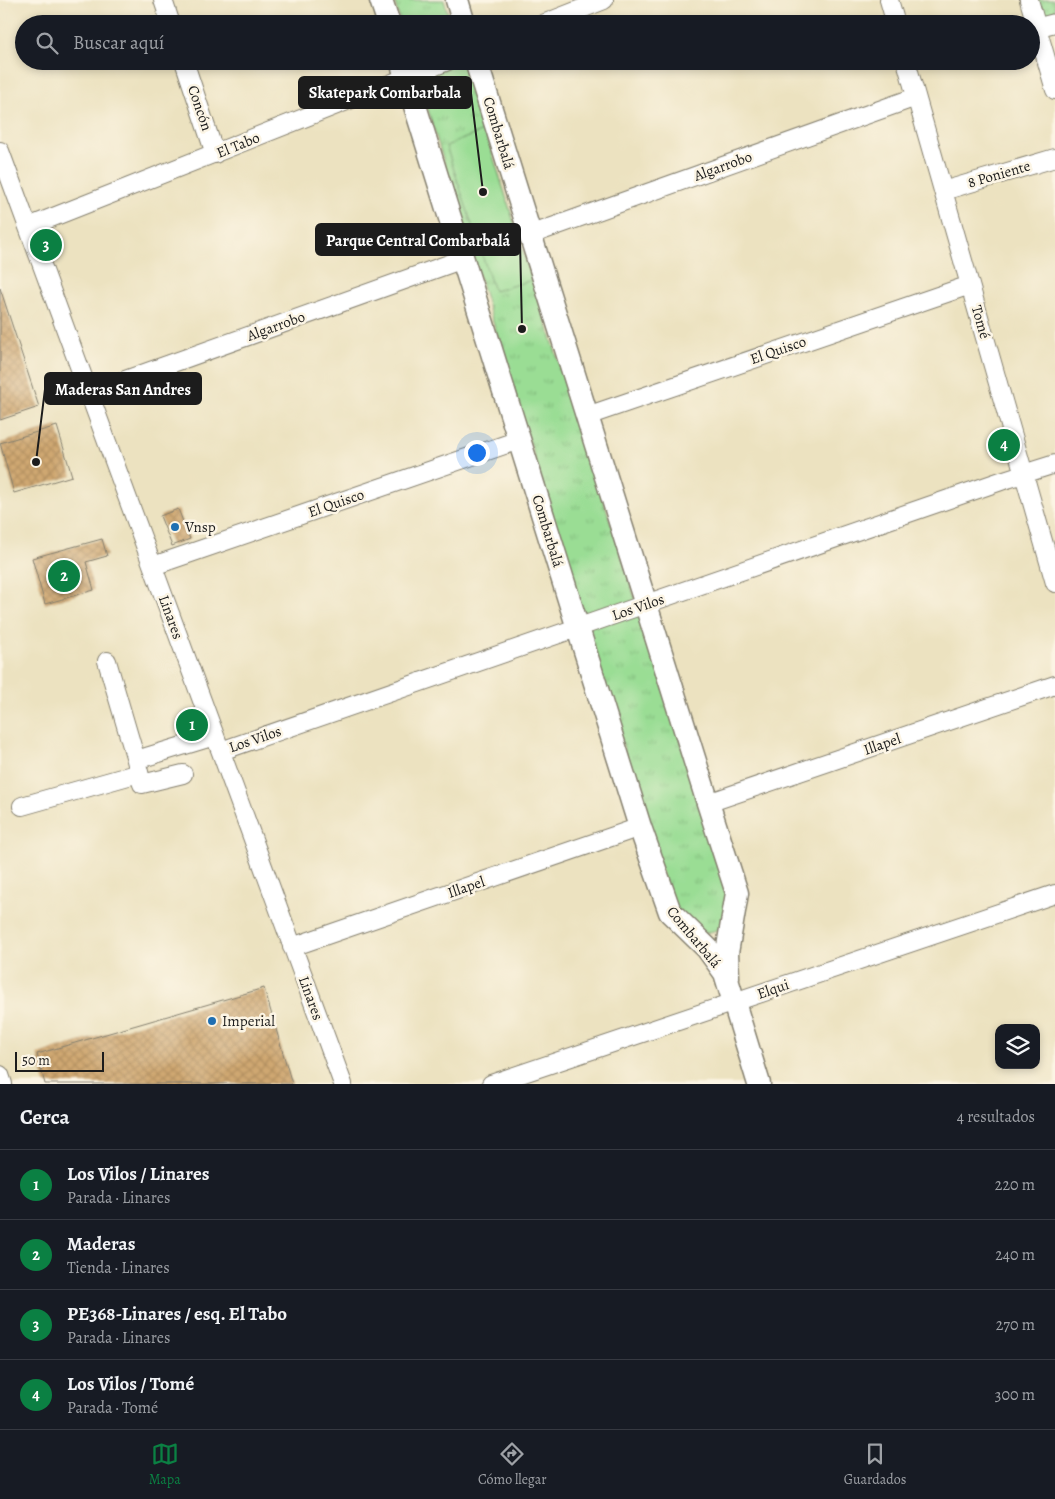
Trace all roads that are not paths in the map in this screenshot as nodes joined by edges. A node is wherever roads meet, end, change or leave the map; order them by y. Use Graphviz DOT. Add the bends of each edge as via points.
graph roads {
  1 [pos="163,0"];
  2 [pos="382,0"];
  3 [pos="457,0"];
  4 [pos="604,0"];
  5 [pos="889,0"];
  6 [pos="1029,0"];
  7 [pos="169,15"];
  8 [pos="386,15"];
  9 [pos="461,15"];
  10 [pos="566,15"];
  11 [pos="893,15"];
  12 [pos="1032,15"];
  13 [pos="1055,23"];
  14 [pos="1040,27"];
  15 [pos="1040,46"];
  16 [pos="187,70"];
  17 [pos="403,70"];
  18 [pos="479,70"];
  19 [pos="911,70"];
  20 [pos="1055,90"];
  21 [pos="916,97"];
  22 [pos="0,151"];
  23 [pos="216,154"];
  24 [pos="1055,158"];
  25 [pos="943,191"];
  26 [pos="28,228"];
  27 [pos="530,235"];
  28 [pos="463,259"];
  29 [pos="970,285"];
  30 [pos="89,393"];
  31 [pos="587,416"];
  32 [pos="519,440"];
  33 [pos="1055,464"];
  34 [pos="1023,473"];
  35 [pos="153,566"];
  36 [pos="1055,583"];
  37 [pos="646,604"];
  38 [pos="578,627"];
  39 [pos="107,661"];
  40 [pos="1055,685"];
  41 [pos="218,744"];
  42 [pos="138,767"];
  43 [pos="182,774"];
  44 [pos="708,803"];
  45 [pos="22,806"];
  46 [pos="640,827"];
  47 [pos="1055,894"];
  48 [pos="732,927"];
  49 [pos="698,939"];
  50 [pos="292,947"];
  51 [pos="732,992"];
  52 [pos="0,1075"];
  53 [pos="3,1084"];
  54 [pos="343,1084"];
  55 [pos="491,1084"];
  56 [pos="760,1084"];
  1 -- 7 [label="street"];
  2 -- 8 [label="main road"];
  3 -- 9 [label="main road"];
  4 -- 10 [label="street"];
  5 -- 11 [label="street"];
  6 -- 12 [label="street"];
  13 -- 14 [label="street"];
  15 -- 20 [label="street"];
  16 -- 23 [label="street, Concón"];
  17 -- 23 [label="street, El Tabo"];
  17 -- 28 [label="main road, Combarbalá"];
  18 -- 27 [label="main road, Combarbalá"];
  19 -- 21 [label="street, Tomé"];
  21 -- 25 [label="street, Tomé"];
  21 -- 27 [label="street, Algarrobo"];
  22 -- 26 [label="street, Linares"];
  23 -- 26 [label="street, El Tabo"];
  24 -- 25 [label="street, 8 Poniente"];
  25 -- 29 [label="street, Tomé"];
  26 -- 30 [label="street, Linares"];
  27 -- 31 [label="main road, Combarbalá"];
  28 -- 30 [label="street, Algarrobo"];
  28 -- 32 [label="main road, Combarbalá"];
  29 -- 31 [label="street, El Quisco"];
  29 -- 34 [label="street, Tomé"];
  30 -- 35 [label="street, Linares"];
  31 -- 37 [label="main road, Combarbalá"];
  32 -- 35 [label="street, El Quisco"];
  32 -- 38 [label="main road, Combarbalá"];
  33 -- 34 [label="street, Los Vilos"];
  34 -- 36 [label="street, Tomé"];
  34 -- 37 [label="street, Los Vilos"];
  35 -- 41 [label="street, Linares"];
  37 -- 38 [label="street, Los Vilos"];
  37 -- 44 [label="main road, Combarbalá"];
  38 -- 41 [label="street, Los Vilos"];
  38 -- 46 [label="main road, Combarbalá"];
  39 -- 42 [label="street"];
  40 -- 44 [label="street, Illapel"];
  41 -- 42 [label="street, Los Vilos"];
  41 -- 50 [label="street, Linares"];
  42 -- 43 [label="street" via="142,784"];
  42 -- 45 [label="street, Los Vilos"];
  44 -- 48 [label="main road, Combarbalá" via="736,885"];
  46 -- 49 [label="main road, Combarbalá" via="670,912"];
  46 -- 50 [label="street, Illapel"];
  47 -- 51 [label="street, Elqui"];
  48 -- 49 [label="main road" via="715,939"];
  48 -- 51 [label="main road, Combarbalá" via="727,953"];
  49 -- 51 [label="main road, Combarbalá" via="715,957"];
  50 -- 54 [label="street, Linares"];
  51 -- 55 [label="street, Elqui"];
  51 -- 56 [label="main road, Combarbalá"];
  52 -- 53 [label="street"];
}
